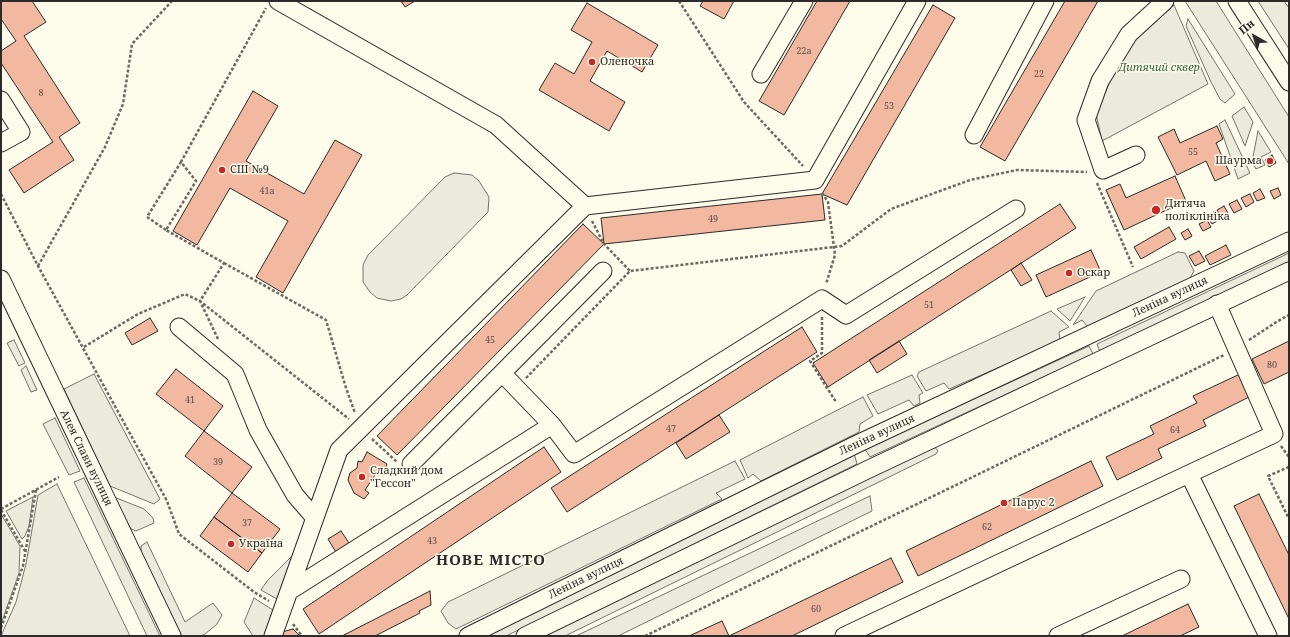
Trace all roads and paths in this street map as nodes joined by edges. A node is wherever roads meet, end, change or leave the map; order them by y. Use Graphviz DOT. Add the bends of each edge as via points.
graph roads {
  1 [pos="172,1"];
  2 [pos="804,1"];
  3 [pos="917,1"];
  4 [pos="1045,1"];
  5 [pos="1165,1"];
  6 [pos="1237,1"];
  7 [pos="273,3"];
  8 [pos="761,74"];
  9 [pos="1289,82"];
  10 [pos="1,100"];
  11 [pos="974,135"];
  12 [pos="1,143"];
  13 [pos="1136,155"];
  14 [pos="182,162"];
  15 [pos="1092,172"];
  16 [pos="1095,179"];
  17 [pos="1,194"];
  18 [pos="585,206"];
  19 [pos="1016,209"];
  20 [pos="166,230"];
  21 [pos="1289,241"];
  22 [pos="224,263"];
  23 [pos="38,266"];
  24 [pos="1133,268"];
  25 [pos="603,270"];
  26 [pos="630,271"];
  27 [pos="1289,271"];
  28 [pos="1,279"];
  29 [pos="200,301"];
  30 [pos="1217,304"];
  31 [pos="1289,315"];
  32 [pos="179,327"];
  33 [pos="219,341"];
  34 [pos="84,347"];
  35 [pos="1236,349"];
  36 [pos="502,373"];
  37 [pos="516,388"];
  38 [pos="552,425"];
  39 [pos="361,428"];
  40 [pos="411,464"];
  41 [pos="1289,467"];
  42 [pos="1189,474"];
  43 [pos="59,477"];
  44 [pos="36,490"];
  45 [pos="1,510"];
  46 [pos="314,517"];
  47 [pos="1289,519"];
  48 [pos="25,552"];
  49 [pos="1181,580"];
  50 [pos="291,590"];
  51 [pos="282,610"];
  52 [pos="1,628"];
  53 [pos="172,636"];
  54 [pos="273,636"];
  55 [pos="302,636"];
  56 [pos="468,636"];
  57 [pos="525,636"];
  58 [pos="645,636"];
  59 [pos="844,636"];
  60 [pos="1058,636"];
  61 [pos="1268,636"];
  1 -- 23 [label="path" via="132,44 123,104 111,133"];
  2 -- 8 [label="street"];
  3 -- 18 [label="street" via="815,180"];
  4 -- 11 [label="street"];
  5 -- 13 [label="street" via="1129,34 1100,81 1086,120 1103,170"];
  6 -- 9 [label="street"];
  7 -- 14 [label="path"];
  7 -- 18 [label="street" via="496,125"];
  10 -- 12 [label="street" via="21,132"];
  14 -- 20 [label="path" via="196,181"];
  14 -- 20 [label="path" via="147,217"];
  15 -- 26 [label="path" via="1017,170 970,180 891,209 842,246"];
  16 -- 24 [label="path"];
  17 -- 23 [label="path"];
  18 -- 26 [label="path" via="604,244"];
  18 -- 39 [label="street"];
  19 -- 38 [label="street" via="846,315 822,299 574,454"];
  20 -- 22 [label="path"];
  21 -- 56 [label="street, Леніна вулиця" via="856,444"];
  22 -- 29 [label="path"];
  22 -- 39 [label="path" via="326,320"];
  23 -- 34 [label="path"];
  25 -- 36 [label="street"];
  26 -- 37 [label="path"];
  27 -- 30 [label="street"];
  28 -- 53 [label="street, Алея Слави вулиця"];
  29 -- 33 [label="path"];
  29 -- 34 [label="path" via="185,294 138,314"];
  29 -- 39 [label="path"];
  30 -- 35 [label="street"];
  30 -- 57 [label="street"];
  31 -- 35 [label="path"];
  32 -- 46 [label="street" via="235,374 258,430 295,495"];
  34 -- 51 [label="path" via="167,501 179,534 254,592"];
  35 -- 42 [label="street" via="1274,434"];
  35 -- 58 [label="path"];
  36 -- 37 [label="street"];
  36 -- 40 [label="street"];
  37 -- 38 [label="street"];
  38 -- 50 [label="street"];
  39 -- 40 [label="path" via="399,464"];
  39 -- 46 [label="street" via="339,450"];
  41 -- 47 [label="path" via="1268,476"];
  42 -- 59 [label="street"];
  42 -- 61 [label="street"];
  43 -- 44 [label="path"];
  44 -- 45 [label="path"];
  44 -- 48 [label="path"];
  45 -- 48 [label="path"];
  46 -- 50 [label="street"];
  48 -- 52 [label="path"];
  49 -- 60 [label="street"];
  50 -- 51 [label="street"];
  51 -- 54 [label="street"];
  51 -- 55 [label="path"];
}
